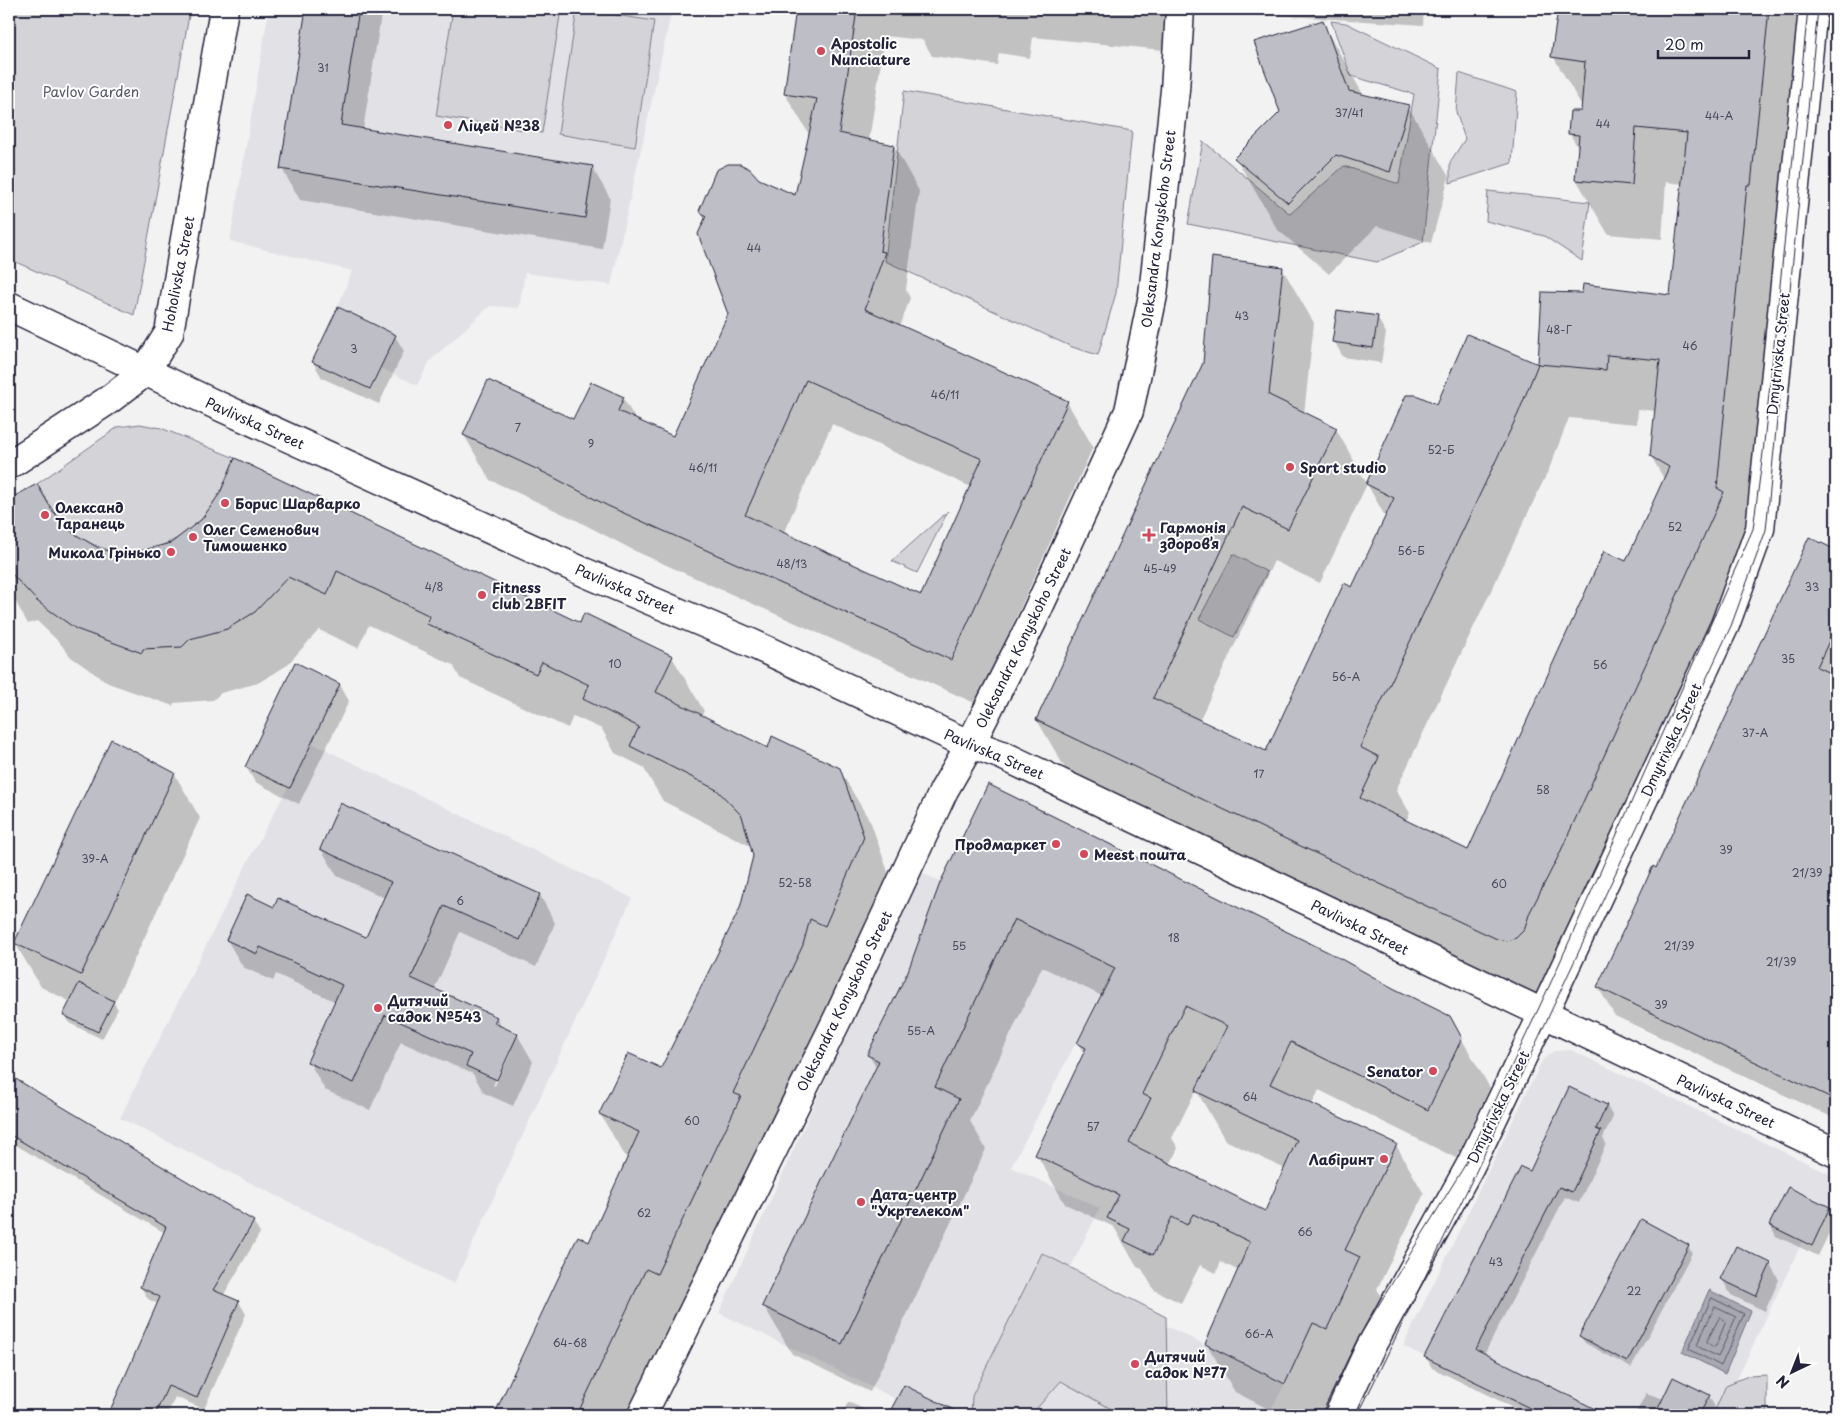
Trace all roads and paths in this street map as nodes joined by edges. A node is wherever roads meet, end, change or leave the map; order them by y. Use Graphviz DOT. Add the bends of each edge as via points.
graph roads {
  1 [pos="224,9"];
  2 [pos="1180,9"];
  3 [pos="1813,9"];
  4 [pos="9,306"];
  5 [pos="144,372"];
  6 [pos="9,465"];
  7 [pos="971,743"];
  8 [pos="1543,1014"];
  9 [pos="1836,1153"];
  10 [pos="642,1415"];
  11 [pos="1339,1415"];
  1 -- 5 [label="street, Hoholivska Street" via="169,333"];
  2 -- 7 [label="street, Oleksandra Konyskoho Street" via="1175,90 1153,295 1132,400 1062,560"];
  3 -- 8 [label="street, Dmytrivska Street" via="1760,529 1725,625"];
  4 -- 5 [label="street, Pavlivska Street"];
  5 -- 6 [label="street, Hoholivska Street"];
  5 -- 7 [label="street, Pavlivska Street"];
  7 -- 8 [label="street, Pavlivska Street"];
  7 -- 10 [label="street, Oleksandra Konyskoho Street" via="944,790 838,1018"];
  8 -- 9 [label="street, Pavlivska Street"];
  8 -- 11 [label="street, Dmytrivska Street" via="1470,1166 1370,1348"];
}
